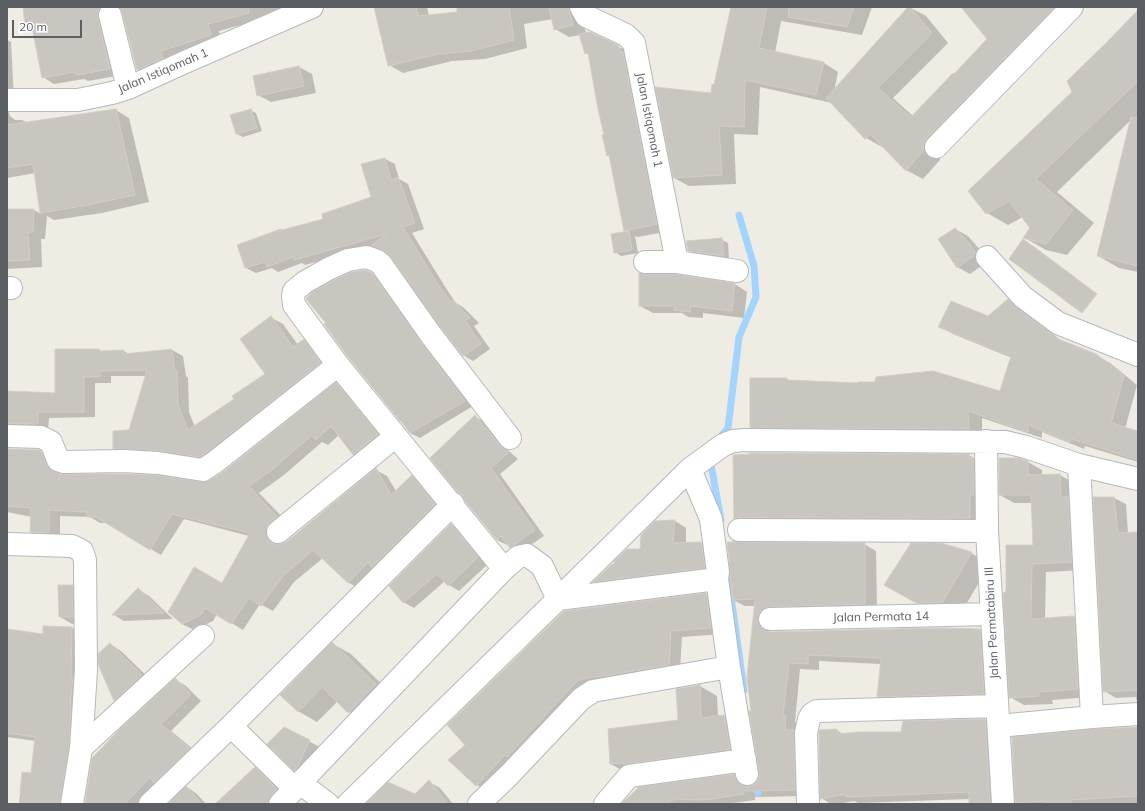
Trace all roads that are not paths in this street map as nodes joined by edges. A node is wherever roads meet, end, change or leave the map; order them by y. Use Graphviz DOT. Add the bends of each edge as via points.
graph roads {
  1 [pos="312,7"];
  2 [pos="581,7"];
  3 [pos="1072,7"];
  4 [pos="110,15"];
  5 [pos="128,88"];
  6 [pos="7,100"];
  7 [pos="936,147"];
  8 [pos="987,257"];
  9 [pos="645,262"];
  10 [pos="677,262"];
  11 [pos="737,271"];
  12 [pos="1138,355"];
  13 [pos="338,365"];
  14 [pos="7,436"];
  15 [pos="396,436"];
  16 [pos="510,438"];
  17 [pos="986,441"];
  18 [pos="1079,465"];
  19 [pos="690,469"];
  20 [pos="1138,479"];
  21 [pos="453,504"];
  22 [pos="739,530"];
  23 [pos="987,531"];
  24 [pos="278,532"];
  25 [pos="7,544"];
  26 [pos="504,569"];
  27 [pos="717,579"];
  28 [pos="558,599"];
  29 [pos="992,614"];
  30 [pos="770,619"];
  31 [pos="203,636"];
  32 [pos="729,667"];
  33 [pos="1138,714"];
  34 [pos="998,716"];
  35 [pos="1092,717"];
  36 [pos="231,726"];
  37 [pos="81,748"];
  38 [pos="292,792"];
  39 [pos="72,804"];
  40 [pos="150,804"];
  41 [pos="328,804"];
  42 [pos="348,804"];
  43 [pos="479,804"];
  44 [pos="605,804"];
  45 [pos="808,804"];
  46 [pos="1003,804"];
  1 -- 5 [label="street, Jalan Istiqomah 1"];
  2 -- 10 [label="street, Jalan Istiqomah 1" via="586,16 626,35 634,43"];
  3 -- 7 [label="street"];
  4 -- 5 [label="street"];
  5 -- 6 [label="street, Jalan Istiqomah 1" via="78,100"];
  8 -- 12 [label="street" via="1023,297 1058,323"];
  9 -- 10 [label="street"];
  10 -- 11 [label="street"];
  13 -- 14 [label="street" via="203,470 124,461 64,462 58,460 51,442 41,437"];
  13 -- 15 [label="street"];
  13 -- 16 [label="street" via="294,305 293,293 305,282 348,260 372,258 381,264 431,335"];
  15 -- 21 [label="street"];
  15 -- 24 [label="street"];
  17 -- 18 [label="street" via="1026,447"];
  17 -- 19 [label="street" via="733,441 723,445"];
  17 -- 23 [label="street, Jalan Permatabiru III"];
  18 -- 20 [label="street"];
  18 -- 35 [label="street"];
  19 -- 27 [label="street" via="711,519"];
  19 -- 28 [label="street"];
  21 -- 26 [label="street"];
  21 -- 36 [label="street"];
  22 -- 23 [label="street"];
  23 -- 29 [label="street, Jalan Permatabiru III"];
  25 -- 37 [label="street" via="72,546 82,552 85,560 86,670"];
  26 -- 28 [label="street" via="518,556 526,555 542,566"];
  26 -- 38 [label="street"];
  27 -- 28 [label="street"];
  27 -- 32 [label="street"];
  28 -- 42 [label="street"];
  29 -- 30 [label="street, Jalan Permata 14"];
  29 -- 34 [label="street, Jalan Permatabiru III"];
  31 -- 37 [label="street"];
  32 -- 43 [label="street" via="592,690"];
  32 -- 44 [label="street" via="746,767 629,776"];
  33 -- 35 [label="street"];
  34 -- 35 [label="street"];
  34 -- 45 [label="street" via="817,711 809,718 806,733"];
  34 -- 46 [label="street, Jalan Permatabiru III"];
  36 -- 38 [label="street"];
  36 -- 40 [label="street"];
  37 -- 39 [label="street"];
  38 -- 41 [label="street"];
}
